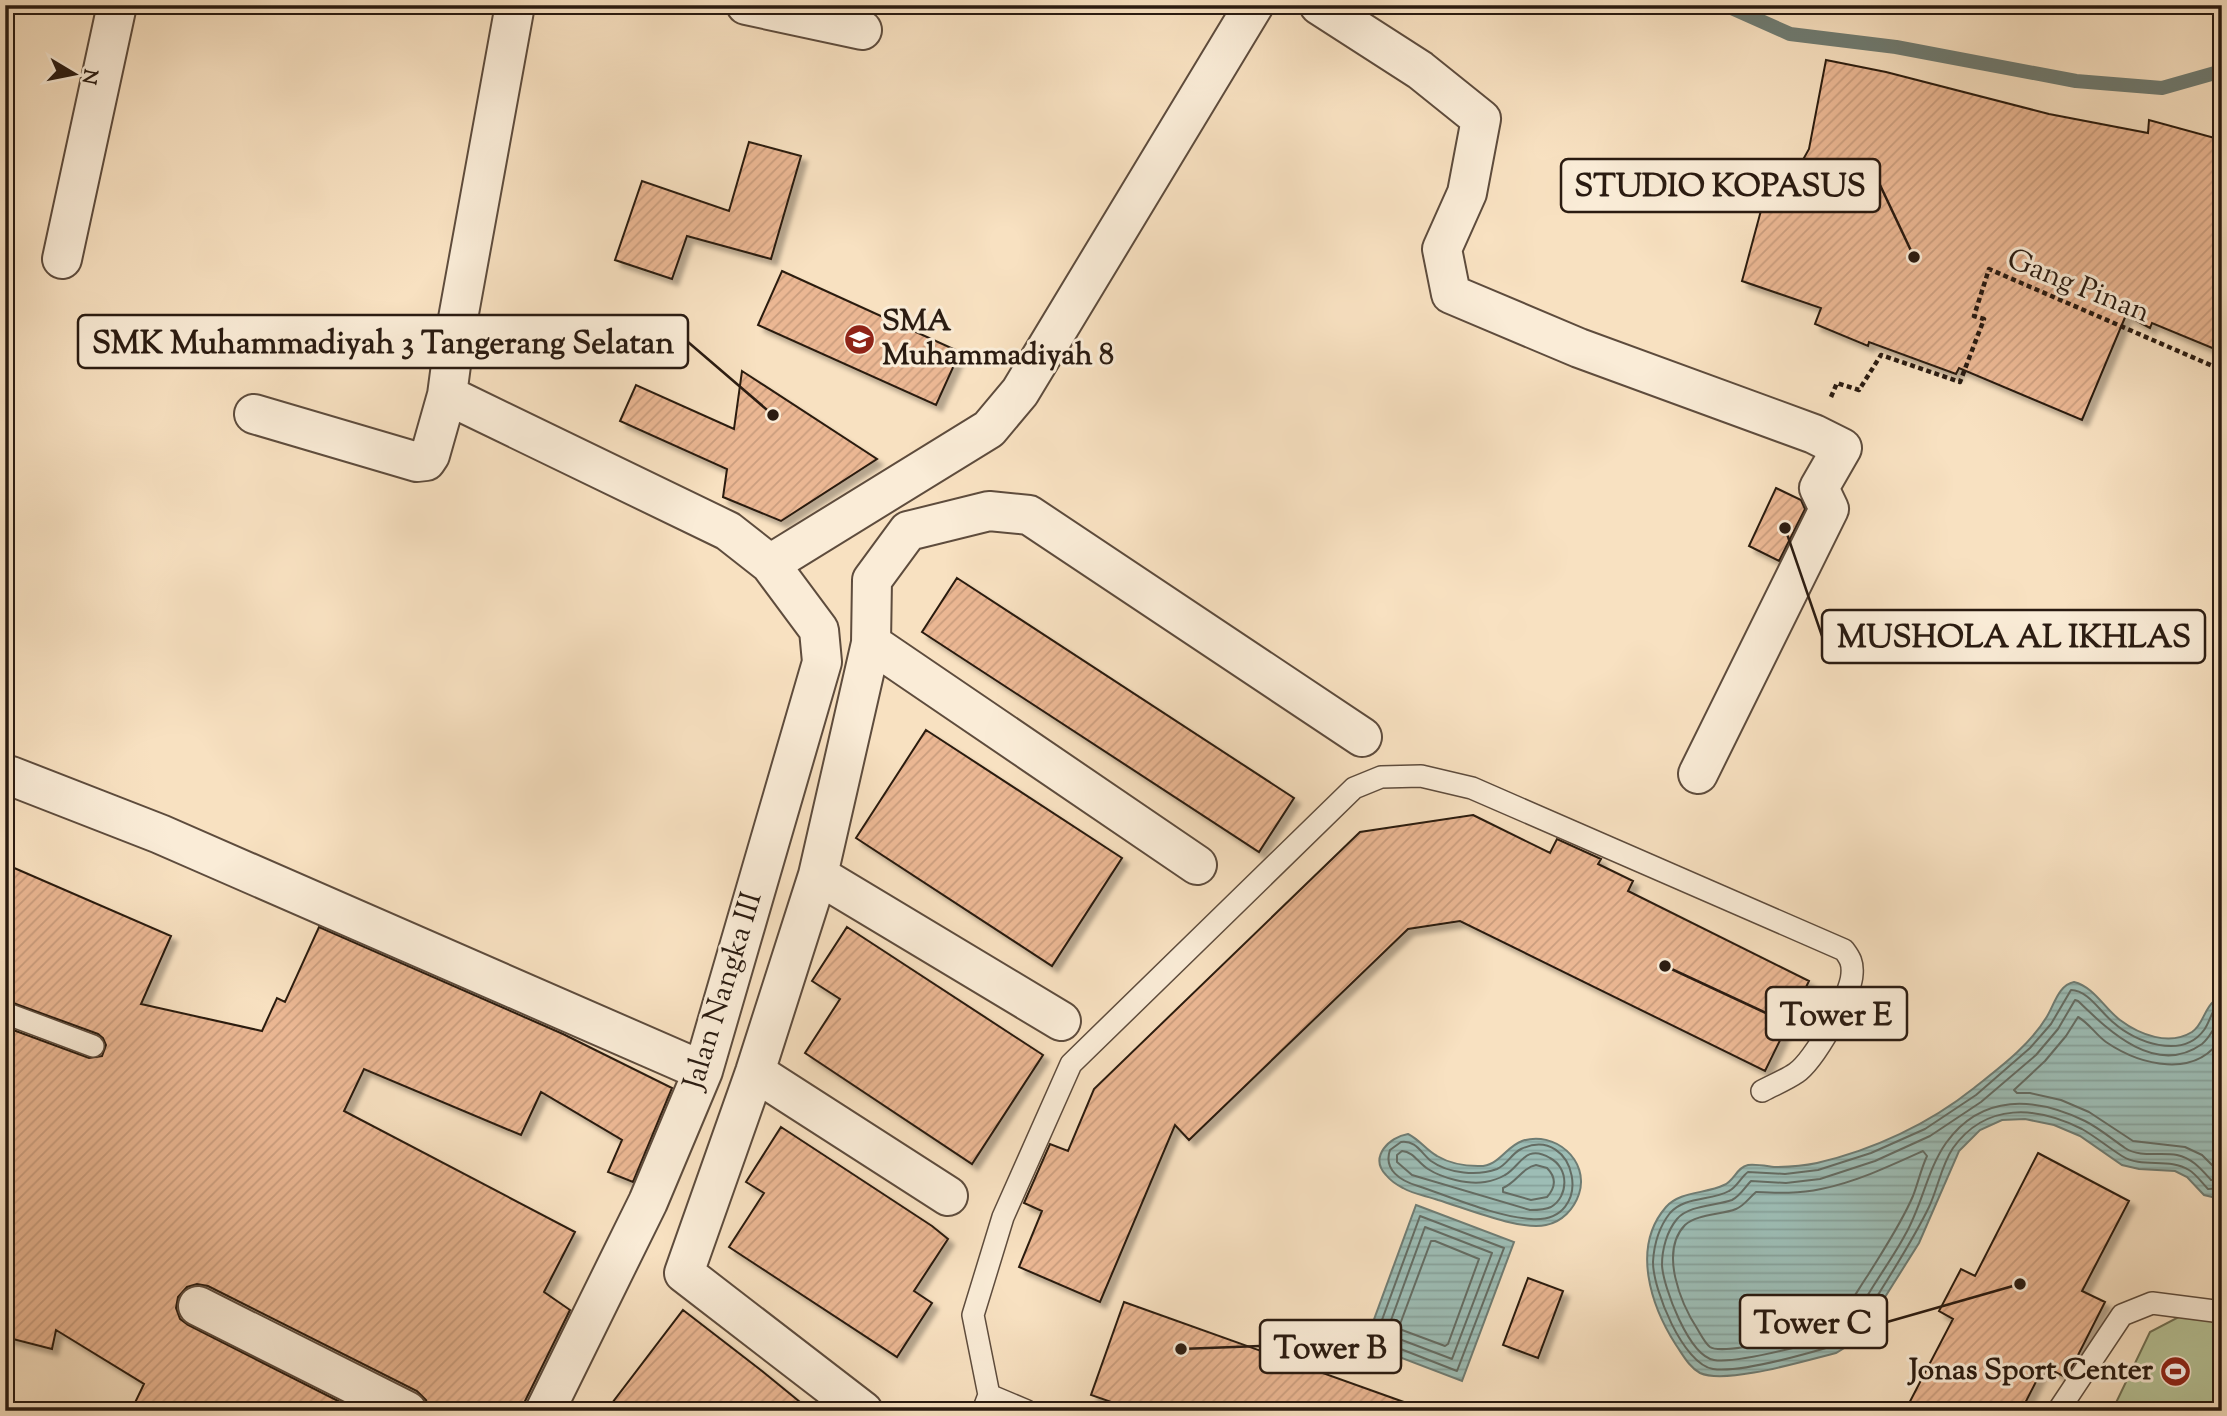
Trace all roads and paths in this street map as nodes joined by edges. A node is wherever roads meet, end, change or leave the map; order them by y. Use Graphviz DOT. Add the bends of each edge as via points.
graph roads {
  1 [pos="117,5"];
  2 [pos="515,5"];
  3 [pos="746,5"];
  4 [pos="1254,5"];
  5 [pos="1319,5"];
  6 [pos="862,30"];
  7 [pos="62,259"];
  8 [pos="2222,370"];
  9 [pos="447,396"];
  10 [pos="254,414"];
  11 [pos="1814,434"];
  12 [pos="771,564"];
  13 [pos="870,642"];
  14 [pos="1362,737"];
  15 [pos="1698,774"];
  16 [pos="10,776"];
  17 [pos="1197,865"];
  18 [pos="818,875"];
  19 [pos="5,1013"];
  20 [pos="1060,1021"];
  21 [pos="93,1046"];
  22 [pos="703,1071"];
  23 [pos="755,1072"];
  24 [pos="1762,1091"];
  25 [pos="948,1196"];
  26 [pos="198,1306"];
  27 [pos="2222,1312"];
  28 [pos="986,1403"];
  29 [pos="407,1411"];
  30 [pos="545,1411"];
  31 [pos="863,1411"];
  32 [pos="1027,1411"];
  33 [pos="2058,1411"];
  1 -- 7 [label="street"];
  2 -- 9 [label="street" via="454,335"];
  3 -- 6 [label="street"];
  4 -- 12 [label="street" via="1020,392 989,429"];
  5 -- 11 [label="street" via="1420,70 1481,119 1467,192 1442,249 1451,294 1579,348"];
  8 -- 11 [label="path, Gang Pinan" via="1989,269 1973,316 1984,319 1960,382 1881,355 1859,390 1837,383"];
  9 -- 10 [label="street" via="430,455 417,462"];
  9 -- 12 [label="street, Jalan Nangka III" via="729,531"];
  11 -- 15 [label="street" via="1842,447 1819,488 1829,509"];
  12 -- 22 [label="street, Jalan Nangka III" via="819,630 822,662"];
  13 -- 14 [label="street" via="872,580 908,531 989,511 1029,514"];
  13 -- 17 [label="street"];
  13 -- 18 [label="street"];
  16 -- 22 [label="street" via="160,834"];
  18 -- 20 [label="street"];
  18 -- 23 [label="street"];
  19 -- 21 [label="lane"];
  22 -- 30 [label="street, Jalan Nangka III" via="648,1202"];
  23 -- 25 [label="street"];
  23 -- 31 [label="street" via="684,1273"];
  24 -- 28 [label="lane" via="1798,1072 1823,1039 1853,976 1852,959 1844,950 1472,788 1420,776 1381,777 1354,788 1071,1064 1003,1217 973,1315"];
  26 -- 29 [label="street"];
  27 -- 33 [label="lane" via="2152,1303 2122,1315"];
  28 -- 32 [label="lane"];
}
